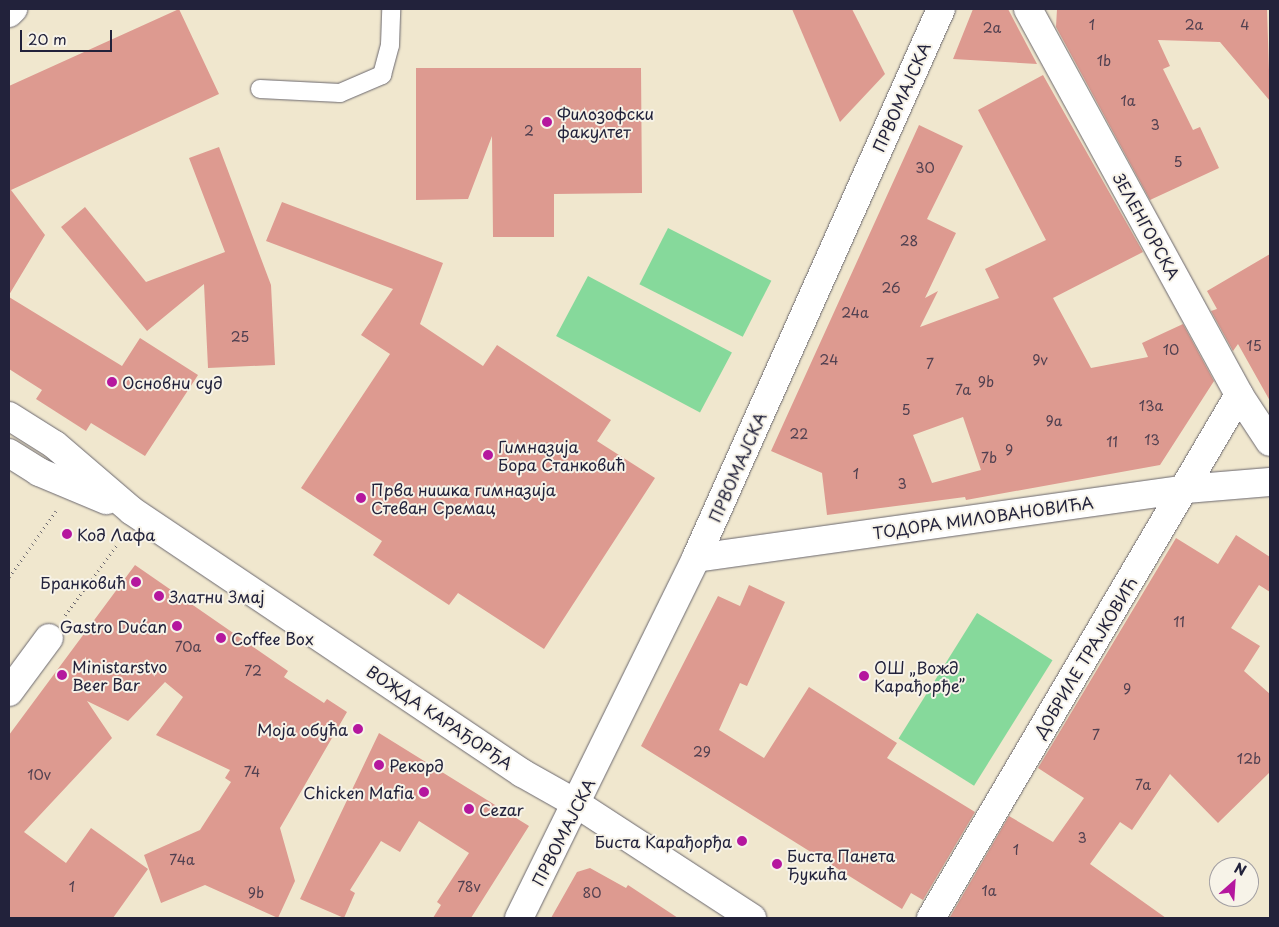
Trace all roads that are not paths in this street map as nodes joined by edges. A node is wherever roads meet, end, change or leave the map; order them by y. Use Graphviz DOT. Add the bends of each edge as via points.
graph roads {
  1 [pos="13,9"];
  2 [pos="391,9"];
  3 [pos="941,9"];
  4 [pos="1028,9"];
  5 [pos="9,14"];
  6 [pos="260,90"];
  7 [pos="1239,395"];
  8 [pos="9,416"];
  9 [pos="1270,442"];
  10 [pos="9,453"];
  11 [pos="1270,482"];
  12 [pos="1185,489"];
  13 [pos="132,511"];
  14 [pos="696,558"];
  15 [pos="49,638"];
  16 [pos="9,692"];
  17 [pos="578,804"];
  18 [pos="519,918"];
  19 [pos="752,918"];
  20 [pos="931,918"];
  1 -- 5 [label="street"];
  2 -- 6 [label="lane" via="390,45 382,75 340,93"];
  3 -- 14 [label="street, ПРВОМАЈСКА"];
  4 -- 7 [label="street, ЗЕЛЕНГОРСКА"];
  7 -- 9 [label="street, ЗЕЛЕНГОРСКА"];
  7 -- 12 [label="street, ДОБРИЛЕ ТРАЈКОВИЋ"];
  8 -- 13 [label="street, ВОЖДА КАРАЂОРЂА" via="55,446"];
  10 -- 13 [label="street, ВОЖДА КАРАЂОРЂА" via="39,472"];
  11 -- 12 [label="street, ТОДОРА МИЛОВАНОВИЋА"];
  12 -- 14 [label="street, ТОДОРА МИЛОВАНОВИЋА"];
  12 -- 20 [label="street, ДОБРИЛЕ ТРАЈКОВИЋ"];
  13 -- 17 [label="street, ВОЖДА КАРАЂОРЂА" via="522,773"];
  14 -- 17 [label="street, ПРВОМАЈСКА"];
  15 -- 16 [label="street"];
  17 -- 18 [label="street, ПРВОМАЈСКА"];
  17 -- 19 [label="street, ВОЖДА КАРАЂОРЂА"];
}
